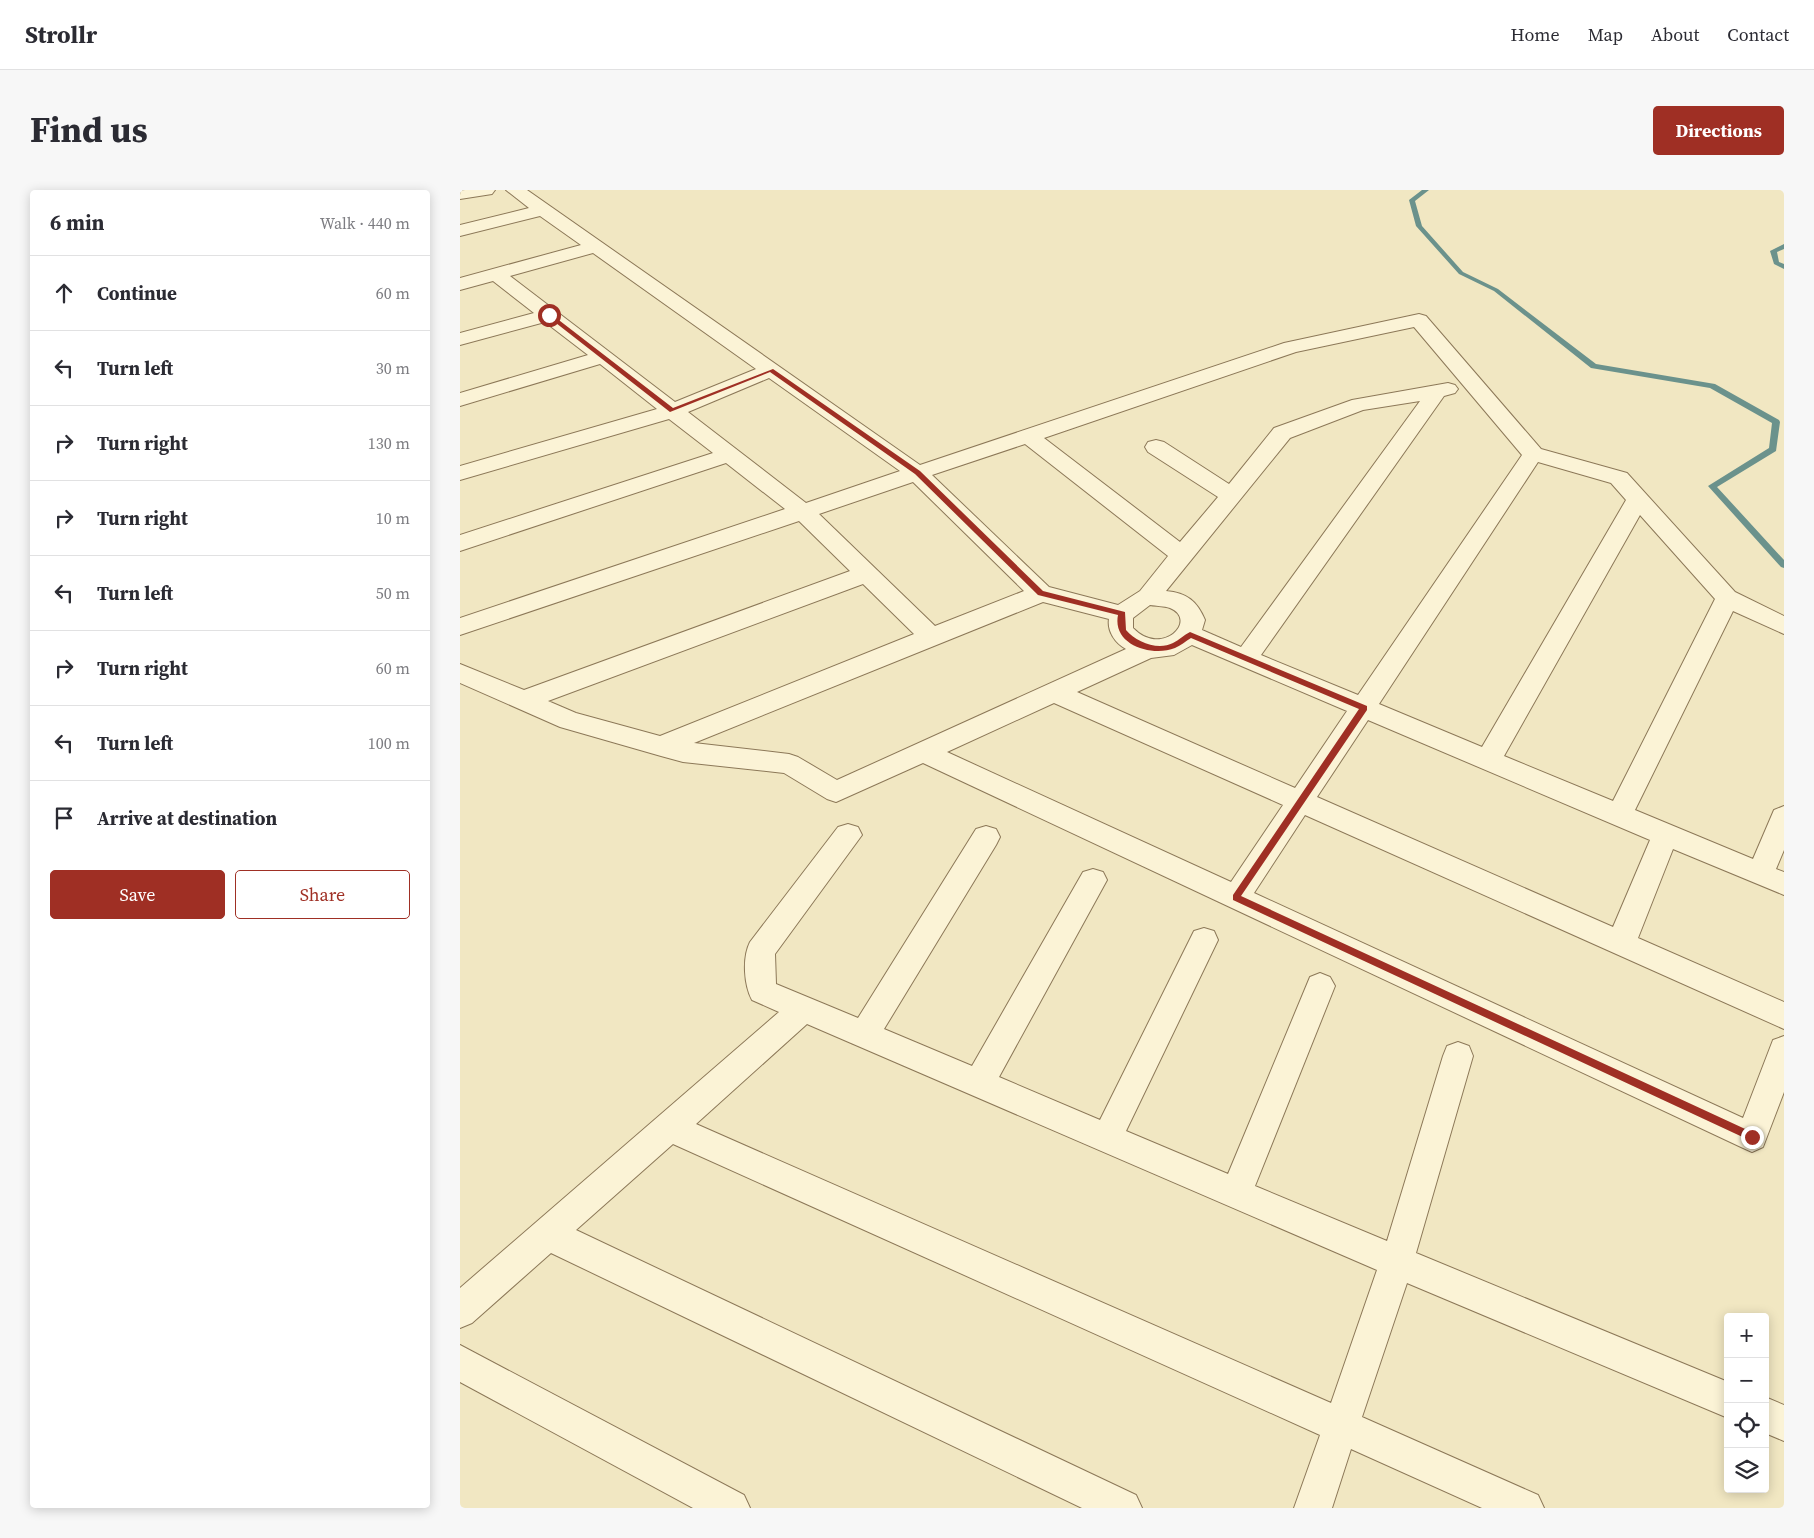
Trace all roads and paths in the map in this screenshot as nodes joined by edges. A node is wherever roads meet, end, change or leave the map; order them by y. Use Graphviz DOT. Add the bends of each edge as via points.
graph roads {
  1 [pos="486,190"];
  2 [pos="515,190"];
  3 [pos="460,194"];
  4 [pos="543,210"];
  5 [pos="460,231"];
  6 [pos="595,247"];
  7 [pos="498,274"];
  8 [pos="460,284"];
  9 [pos="549,315"];
  10 [pos="460,339"];
  11 [pos="603,357"];
  12 [pos="771,370"];
  13 [pos="1471,381"];
  14 [pos="1437,392"];
  15 [pos="460,400"];
  16 [pos="672,411"];
  17 [pos="1027,435"];
  18 [pos="1156,447"];
  19 [pos="1533,454"];
  20 [pos="729,455"];
  21 [pos="460,473"];
  22 [pos="917,473"];
  23 [pos="1232,496"];
  24 [pos="1638,499"];
  25 [pos="802,511"];
  26 [pos="460,543"];
  27 [pos="1182,555"];
  28 [pos="866,574"];
  29 [pos="1041,593"];
  30 [pos="1148,597"];
  31 [pos="1727,598"];
  32 [pos="1122,614"];
  33 [pos="1784,626"];
  34 [pos="460,627"];
  35 [pos="1190,635"];
  36 [pos="932,637"];
  37 [pos="1150,648"];
  38 [pos="1246,658"];
  39 [pos="460,673"];
  40 [pos="1053,692"];
  41 [pos="523,700"];
  42 [pos="1364,708"];
  43 [pos="661,746"];
  44 [pos="923,752"];
  45 [pos="1488,760"];
  46 [pos="1300,801"];
  47 [pos="1618,815"];
  48 [pos="1784,817"];
  49 [pos="1666,834"];
  50 [pos="848,835"];
  51 [pos="986,837"];
  52 [pos="1772,879"];
  53 [pos="1093,880"];
  54 [pos="1236,897"];
  55 [pos="1204,940"];
  56 [pos="1621,944"];
  57 [pos="1320,986"];
  58 [pos="803,1009"];
  59 [pos="1784,1016"];
  60 [pos="864,1034"];
  61 [pos="1784,1050"];
  62 [pos="1458,1056"];
  63 [pos="979,1084"];
  64 [pos="669,1127"];
  65 [pos="1107,1138"];
  66 [pos="1236,1193"];
  67 [pos="548,1234"];
  68 [pos="1396,1262"];
  69 [pos="460,1311"];
  70 [pos="460,1363"];
  71 [pos="1724,1398"];
  72 [pos="1769,1417"];
  73 [pos="1784,1423"];
  74 [pos="1341,1426"];
  75 [pos="731,1508"];
  76 [pos="1123,1508"];
  77 [pos="1313,1508"];
  78 [pos="1525,1508"];
  1 -- 3 [label="street"];
  2 -- 4 [label="street"];
  4 -- 5 [label="street"];
  4 -- 6 [label="street"];
  6 -- 7 [label="street"];
  6 -- 12 [label="street"];
  7 -- 8 [label="street"];
  7 -- 9 [label="street"];
  9 -- 10 [label="street"];
  9 -- 11 [label="street"];
  11 -- 15 [label="street"];
  11 -- 16 [label="street"];
  12 -- 16 [label="street"];
  12 -- 22 [label="street"];
  13 -- 14 [label="street"];
  13 -- 17 [label="street" via="1419,320 1291,347"];
  13 -- 19 [label="street"];
  14 -- 23 [label="street" via="1359,404 1282,433"];
  14 -- 38 [label="street"];
  16 -- 20 [label="street"];
  16 -- 21 [label="street"];
  17 -- 22 [label="street"];
  17 -- 27 [label="street"];
  18 -- 23 [label="street"];
  19 -- 24 [label="street" via="1619,478"];
  19 -- 42 [label="street"];
  20 -- 25 [label="street"];
  20 -- 26 [label="street"];
  22 -- 25 [label="street"];
  22 -- 29 [label="street"];
  23 -- 27 [label="street"];
  24 -- 31 [label="street"];
  24 -- 45 [label="street"];
  25 -- 28 [label="street"];
  25 -- 34 [label="street"];
  27 -- 30 [label="street"];
  28 -- 36 [label="street"];
  28 -- 41 [label="street"];
  29 -- 32 [label="street"];
  29 -- 36 [label="street"];
  30 -- 32 [label="street" via="1128,606"];
  30 -- 35 [label="street" via="1173,599 1183,604 1194,618"];
  31 -- 33 [label="street"];
  31 -- 47 [label="street"];
  32 -- 37 [label="street" via="1120,622 1125,635 1138,645"];
  35 -- 37 [label="street" via="1173,646"];
  35 -- 38 [label="street"];
  36 -- 43 [label="street"];
  37 -- 40 [label="street"];
  38 -- 42 [label="street"];
  39 -- 41 [label="street"];
  40 -- 44 [label="street"];
  40 -- 46 [label="street"];
  41 -- 43 [label="street" via="569,720"];
  42 -- 45 [label="street"];
  42 -- 46 [label="street"];
  43 -- 44 [label="street" via="682,752 789,764 836,792"];
  44 -- 54 [label="street"];
  45 -- 47 [label="street"];
  46 -- 54 [label="street"];
  46 -- 56 [label="street"];
  47 -- 49 [label="street"];
  48 -- 52 [label="street"];
  49 -- 52 [label="street"];
  49 -- 56 [label="street"];
  50 -- 58 [label="street" via="760,951 762,991"];
  51 -- 60 [label="street"];
  53 -- 63 [label="street"];
  54 -- 61 [label="street" via="1752,1137"];
  55 -- 65 [label="street"];
  56 -- 59 [label="street"];
  57 -- 66 [label="street"];
  58 -- 60 [label="street"];
  58 -- 64 [label="street"];
  60 -- 63 [label="street"];
  62 -- 68 [label="street"];
  63 -- 65 [label="street"];
  64 -- 67 [label="street"];
  64 -- 74 [label="street"];
  65 -- 66 [label="street"];
  66 -- 68 [label="street"];
  67 -- 69 [label="street"];
  67 -- 76 [label="street"];
  68 -- 71 [label="street"];
  68 -- 74 [label="street"];
  70 -- 75 [label="street"];
  72 -- 73 [label="street"];
  74 -- 77 [label="street"];
  74 -- 78 [label="street"];
}
